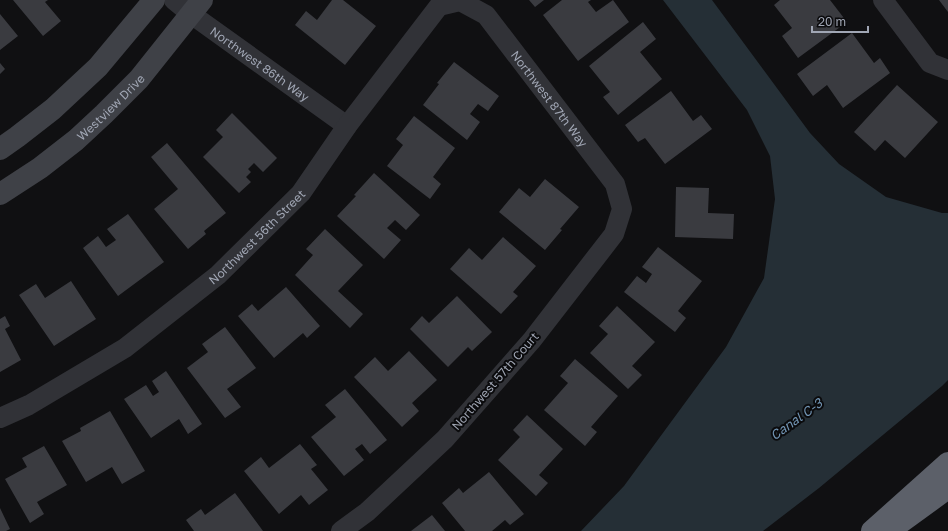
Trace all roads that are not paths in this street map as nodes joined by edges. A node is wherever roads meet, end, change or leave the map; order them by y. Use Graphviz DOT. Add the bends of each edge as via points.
graph roads {
  1 [pos="154,0"];
  2 [pos="174,0"];
  3 [pos="883,0"];
  4 [pos="460,1"];
  5 [pos="196,7"];
  6 [pos="948,70"];
  7 [pos="347,126"];
  8 [pos="0,149"];
  9 [pos="0,194"];
  10 [pos="622,209"];
  11 [pos="0,418"];
  12 [pos="948,464"];
  13 [pos="948,488"];
  14 [pos="341,531"];
  15 [pos="872,531"];
  16 [pos="889,531"];
  1 -- 8 [label="street" via="98,67 52,109"];
  2 -- 5 [label="street, Northwest 86th Way"];
  3 -- 6 [label="street" via="930,63"];
  4 -- 7 [label="street, Northwest 56th Street" via="439,6"];
  4 -- 10 [label="street, Northwest 87th Way" via="486,15 615,184"];
  5 -- 7 [label="street, Northwest 86th Way"];
  5 -- 9 [label="street, Westview Drive" via="139,79 104,114 40,168"];
  7 -- 11 [label="street, Northwest 56th Street" via="301,193 218,275 125,348 29,405"];
  10 -- 14 [label="street, Northwest 57th Court" via="614,234 532,340 444,440 367,512"];
  12 -- 15 [label="highway"];
  13 -- 16 [label="highway"];
}
